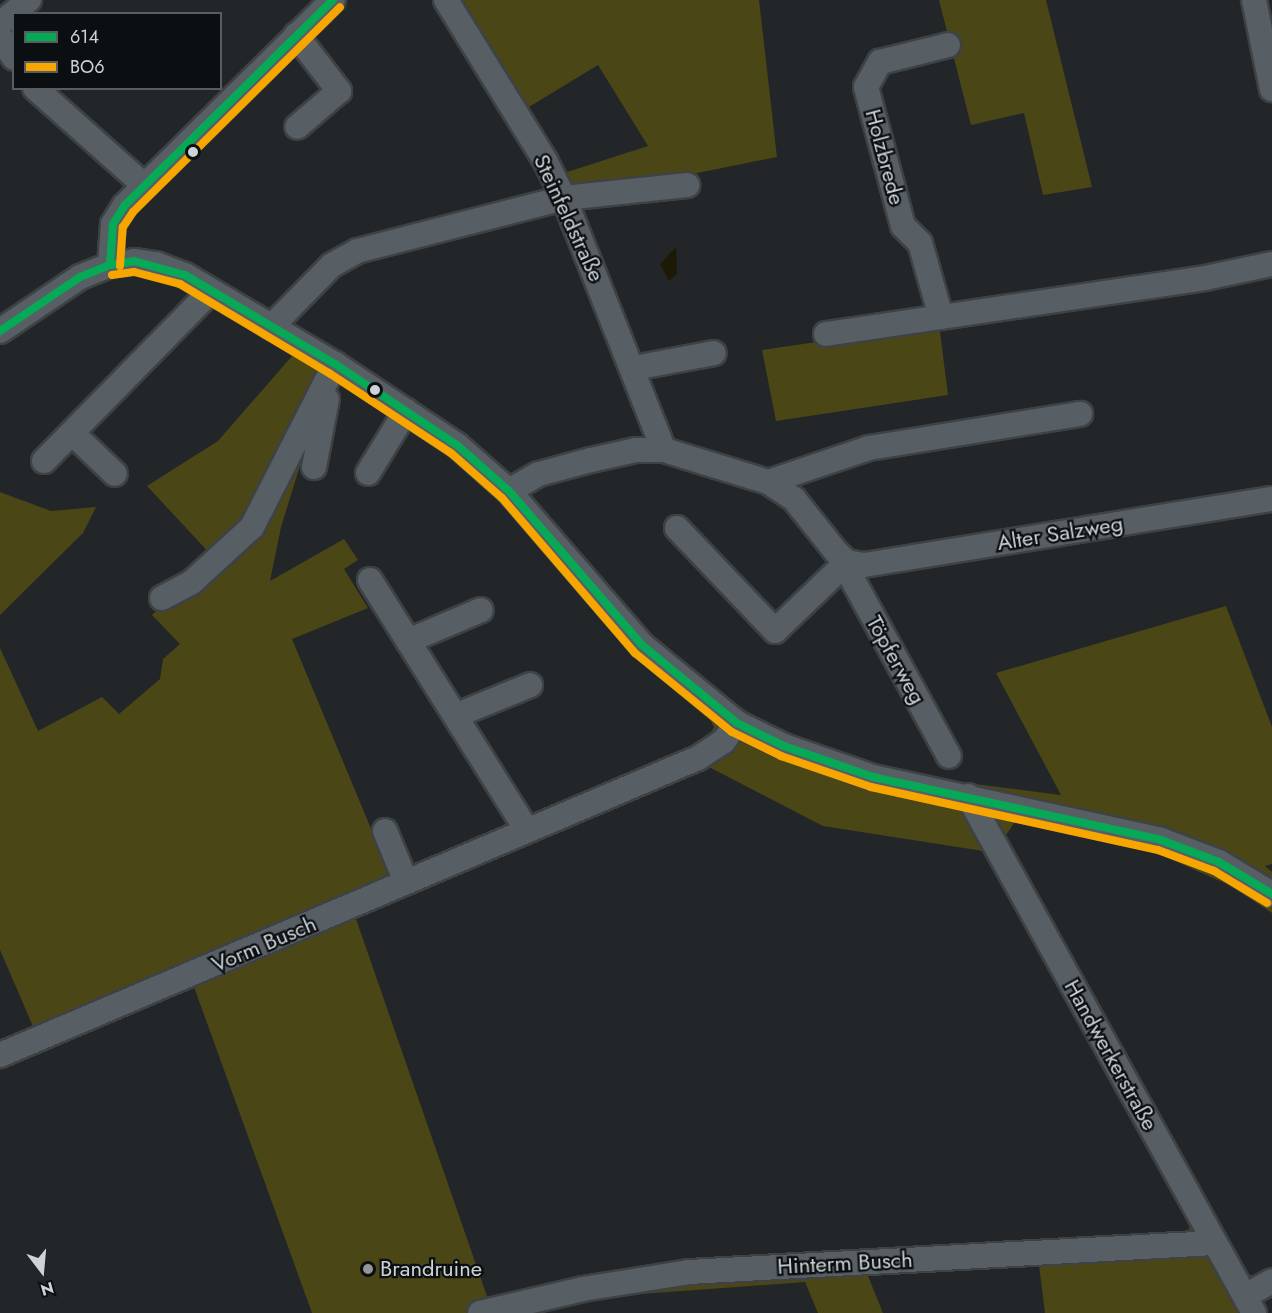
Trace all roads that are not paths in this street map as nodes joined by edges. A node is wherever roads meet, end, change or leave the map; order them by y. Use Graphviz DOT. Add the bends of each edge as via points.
graph roads {
  1 [pos="29,0"];
  2 [pos="333,0"];
  3 [pos="446,0"];
  4 [pos="1254,0"];
  5 [pos="14,12"];
  6 [pos="12,14"];
  7 [pos="0,24"];
  8 [pos="296,36"];
  9 [pos="0,38"];
  10 [pos="948,45"];
  11 [pos="12,55"];
  12 [pos="1272,89"];
  13 [pos="37,90"];
  14 [pos="297,127"];
  15 [pos="144,185"];
  16 [pos="687,185"];
  17 [pos="564,198"];
  18 [pos="1272,264"];
  19 [pos="110,265"];
  20 [pos="211,291"];
  21 [pos="941,317"];
  22 [pos="271,327"];
  23 [pos="0,331"];
  24 [pos="826,334"];
  25 [pos="714,353"];
  26 [pos="634,368"];
  27 [pos="333,370"];
  28 [pos="406,411"];
  29 [pos="1080,414"];
  30 [pos="72,433"];
  31 [pos="664,450"];
  32 [pos="44,461"];
  33 [pos="314,467"];
  34 [pos="368,473"];
  35 [pos="115,474"];
  36 [pos="768,482"];
  37 [pos="509,491"];
  38 [pos="1272,499"];
  39 [pos="677,528"];
  40 [pos="847,562"];
  41 [pos="369,580"];
  42 [pos="162,598"];
  43 [pos="481,610"];
  44 [pos="408,641"];
  45 [pos="530,685"];
  46 [pos="457,716"];
  47 [pos="737,723"];
  48 [pos="949,756"];
  49 [pos="968,796"];
  50 [pos="526,829"];
  51 [pos="385,831"];
  52 [pos="1272,873"];
  53 [pos="1248,880"];
  54 [pos="406,882"];
  55 [pos="1272,894"];
  56 [pos="0,1054"];
  57 [pos="1214,1243"];
  58 [pos="1272,1281"];
  59 [pos="1250,1304"];
  60 [pos="480,1313"];
  1 -- 5 [label="street"];
  2 -- 8 [label="street"];
  3 -- 17 [label="street, Steinfeldstraße"];
  4 -- 12 [label="street"];
  6 -- 7 [label="street"];
  8 -- 14 [label="street" via="339,90"];
  8 -- 15 [label="street"];
  9 -- 11 [label="street"];
  10 -- 21 [label="street, Holzbrede" via="880,62 866,87 903,226 920,243"];
  13 -- 15 [label="street"];
  15 -- 19 [label="street" via="113,224"];
  16 -- 17 [label="street"];
  17 -- 22 [label="street" via="343,257"];
  17 -- 26 [label="street, Steinfeldstraße"];
  18 -- 21 [label="street"];
  19 -- 20 [label="street" via="134,261 156,264"];
  19 -- 23 [label="street" via="80,278"];
  20 -- 22 [label="street"];
  20 -- 30 [label="street"];
  21 -- 24 [label="street"];
  22 -- 27 [label="street"];
  25 -- 26 [label="street"];
  26 -- 31 [label="street, Steinfeldstraße"];
  27 -- 28 [label="street"];
  27 -- 33 [label="street"];
  27 -- 42 [label="street" via="252,527 192,582"];
  28 -- 34 [label="street"];
  28 -- 37 [label="street" via="458,445"];
  29 -- 36 [label="street" via="869,448"];
  30 -- 32 [label="street"];
  30 -- 35 [label="street"];
  31 -- 36 [label="street"];
  31 -- 37 [label="street" via="636,450 591,460 540,474"];
  36 -- 40 [label="street" via="794,499"];
  37 -- 47 [label="street" via="642,645"];
  38 -- 40 [label="street, Alter Salzweg" via="864,565"];
  39 -- 40 [label="street" via="775,631"];
  40 -- 48 [label="street, Töpferweg" via="854,582"];
  41 -- 44 [label="street"];
  43 -- 44 [label="street"];
  44 -- 46 [label="street"];
  45 -- 46 [label="street"];
  46 -- 50 [label="street"];
  47 -- 49 [label="street" via="784,746 873,777"];
  47 -- 50 [label="street, Vorm Busch" via="712,751"];
  49 -- 53 [label="street" via="1161,840 1219,862"];
  49 -- 57 [label="street, Handwerkerstraße"];
  50 -- 54 [label="street, Vorm Busch"];
  51 -- 54 [label="street"];
  52 -- 53 [label="street"];
  53 -- 55 [label="street"];
  54 -- 56 [label="street, Vorm Busch"];
  57 -- 59 [label="street, Handwerkerstraße"];
  57 -- 60 [label="street, Hinterm Busch" via="689,1272 583,1289"];
  58 -- 59 [label="street"];
}
